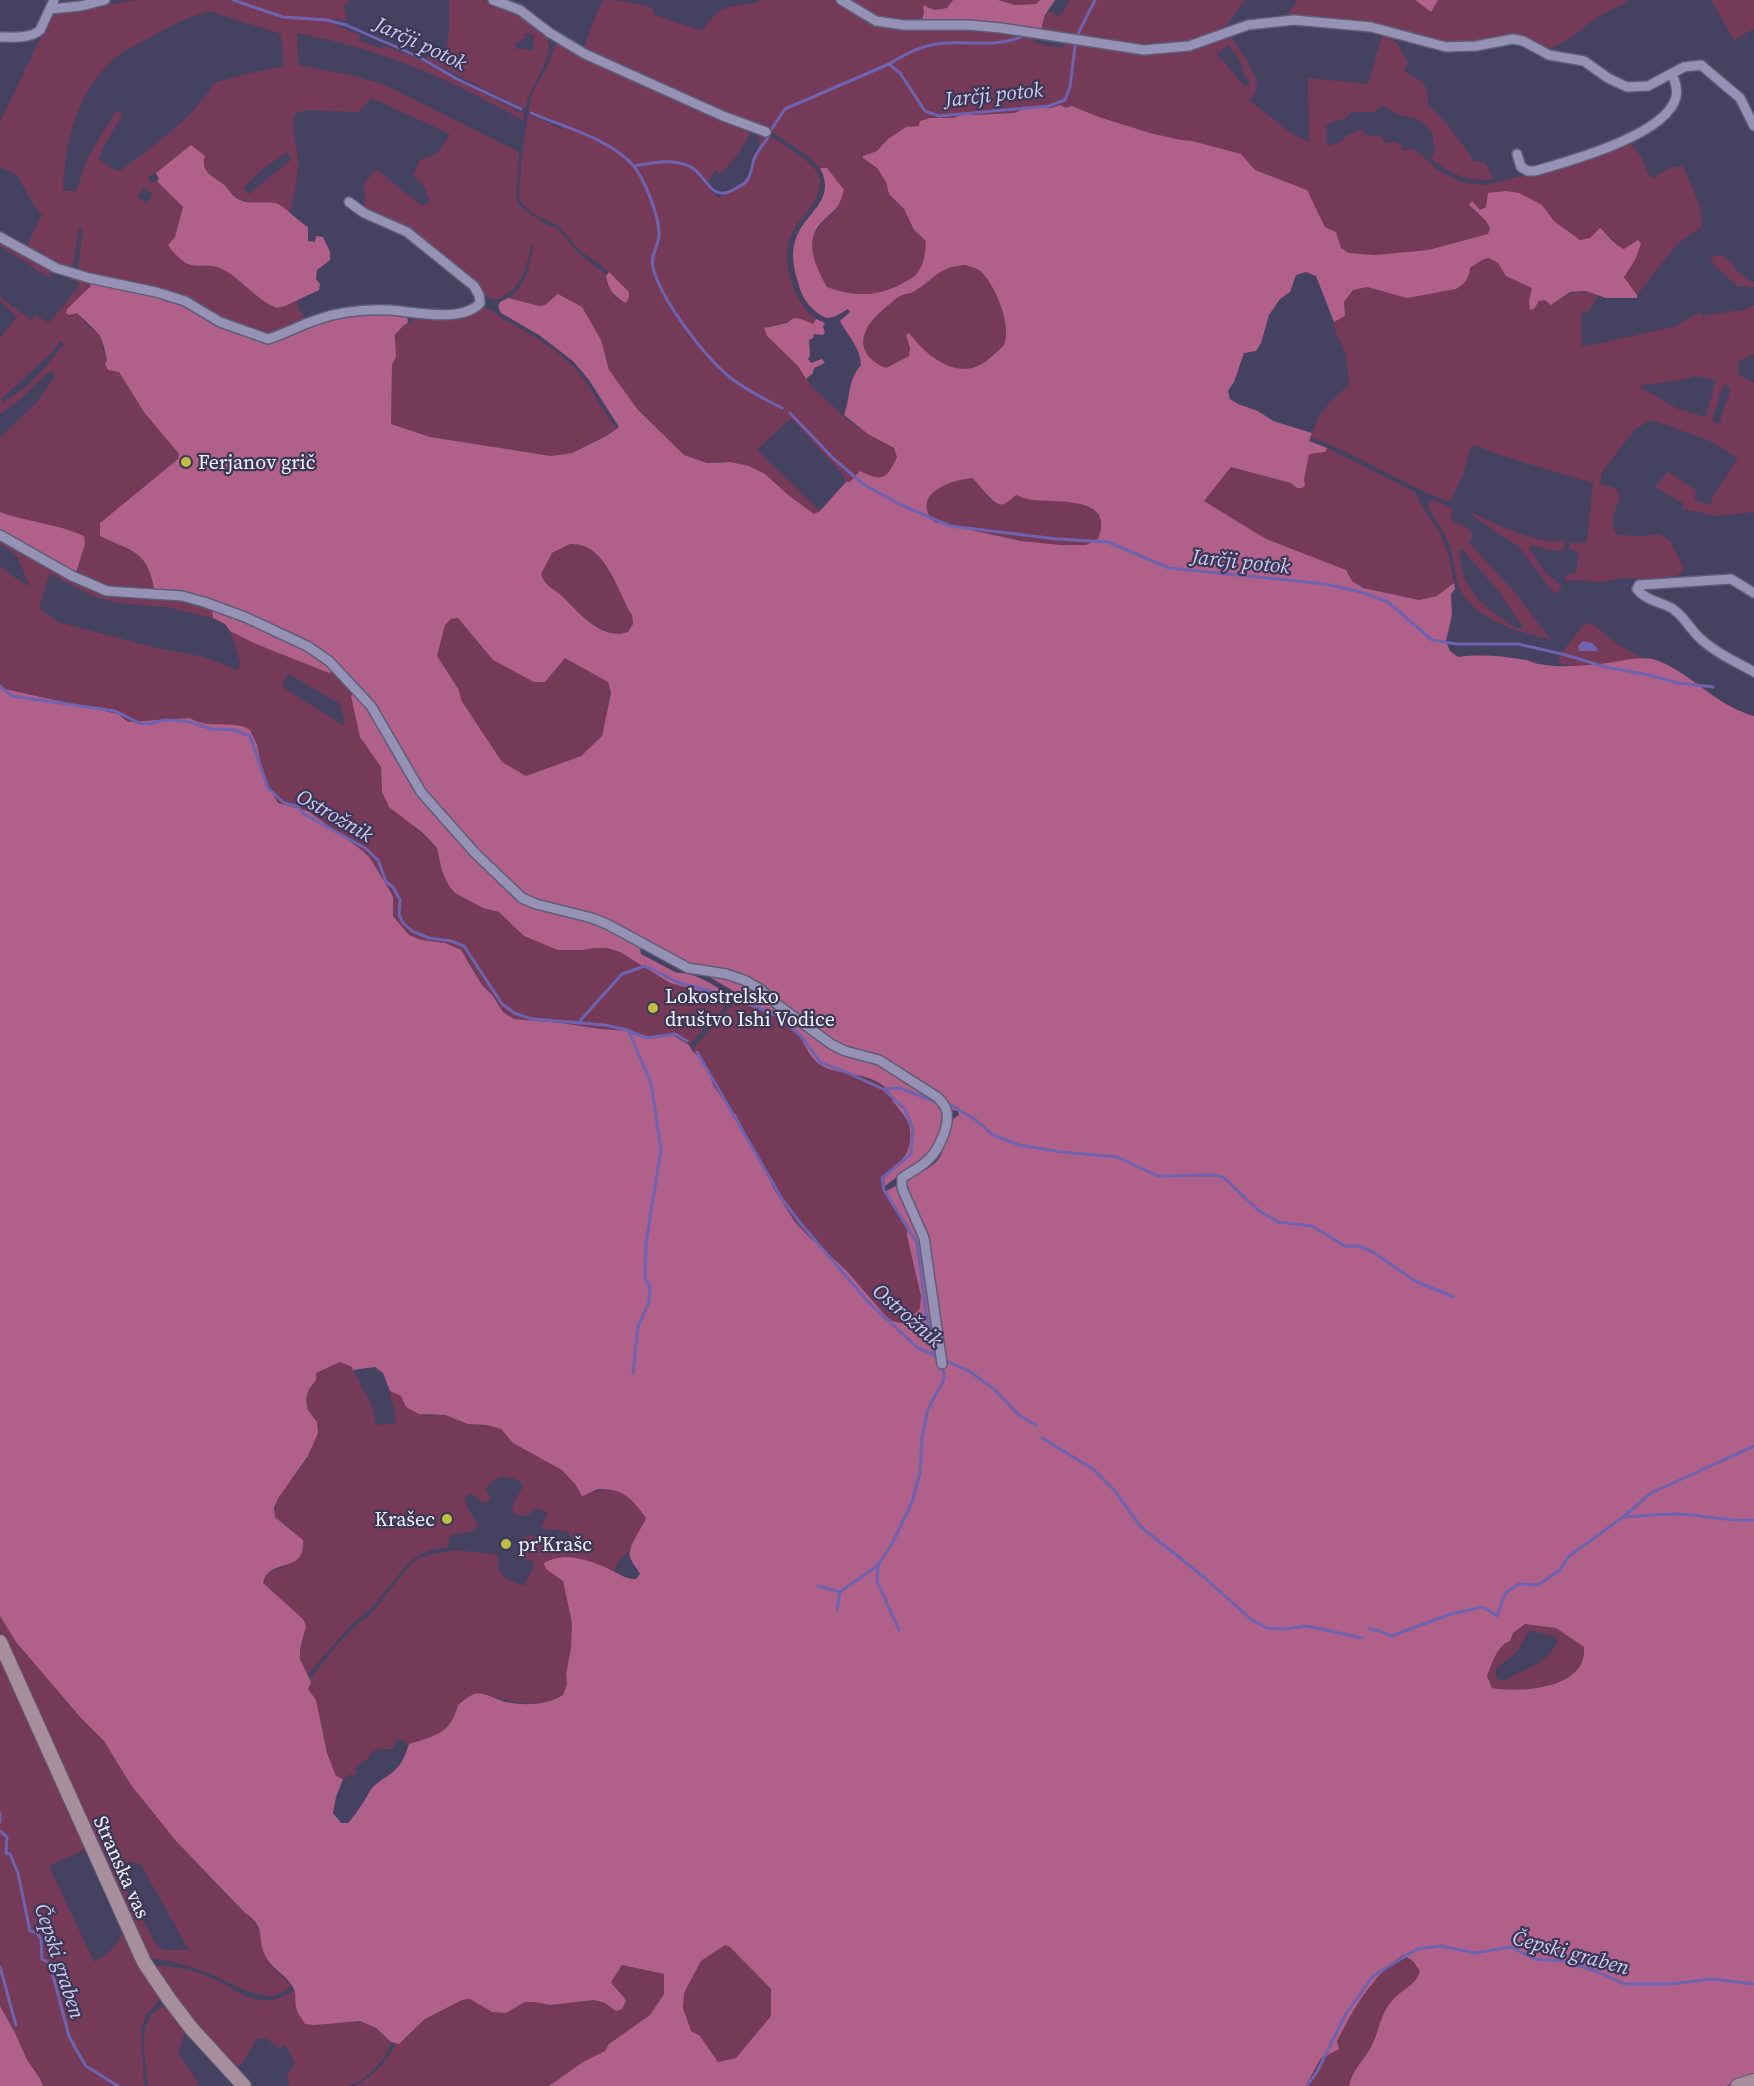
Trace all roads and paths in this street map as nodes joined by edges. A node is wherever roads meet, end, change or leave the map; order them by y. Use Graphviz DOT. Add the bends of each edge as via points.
graph roads {
  1 [pos="105,0"];
  2 [pos="494,0"];
  3 [pos="841,0"];
  4 [pos="52,4"];
  5 [pos="0,37"];
  6 [pos="1672,74"];
  7 [pos="1754,126"];
  8 [pos="766,132"];
  9 [pos="1517,154"];
  10 [pos="349,202"];
  11 [pos="0,237"];
  12 [pos="0,535"];
  13 [pos="1754,593"];
  14 [pos="1754,672"];
  15 [pos="942,1364"];
  16 [pos="0,1644"];
  17 [pos="1754,2081"];
  18 [pos="244,2086"];
  19 [pos="1738,2086"];
  1 -- 4 [label="street" via="81,6"];
  2 -- 8 [label="street" via="520,10 585,54 712,112"];
  3 -- 6 [label="street" via="876,21 1001,28 1144,50 1189,46 1271,21 1312,21 1371,27 1446,47 1523,41 1549,55 1584,62 1627,87 1648,86"];
  4 -- 5 [label="street" via="36,33"];
  6 -- 7 [label="street" via="1694,65 1709,70 1740,98"];
  6 -- 9 [label="street" via="1677,90 1671,108 1639,134 1535,171 1521,167"];
  10 -- 11 [label="street" via="425,245 474,286 480,303 464,314 346,312 268,339 220,322 185,301 56,268"];
  12 -- 15 [label="street" via="107,591 182,596 204,602 307,646 329,662 371,706 421,792 522,898 600,921 688,968 744,980 831,1044 879,1060 937,1097 947,1113 943,1135 930,1158 902,1178 902,1188 924,1238"];
  13 -- 14 [label="street" via="1731,579 1639,585 1637,589 1681,615 1711,648"];
  16 -- 18 [label="street, Stranska vas" via="144,1962 191,2028"];
  17 -- 19 [label="street"];
}
